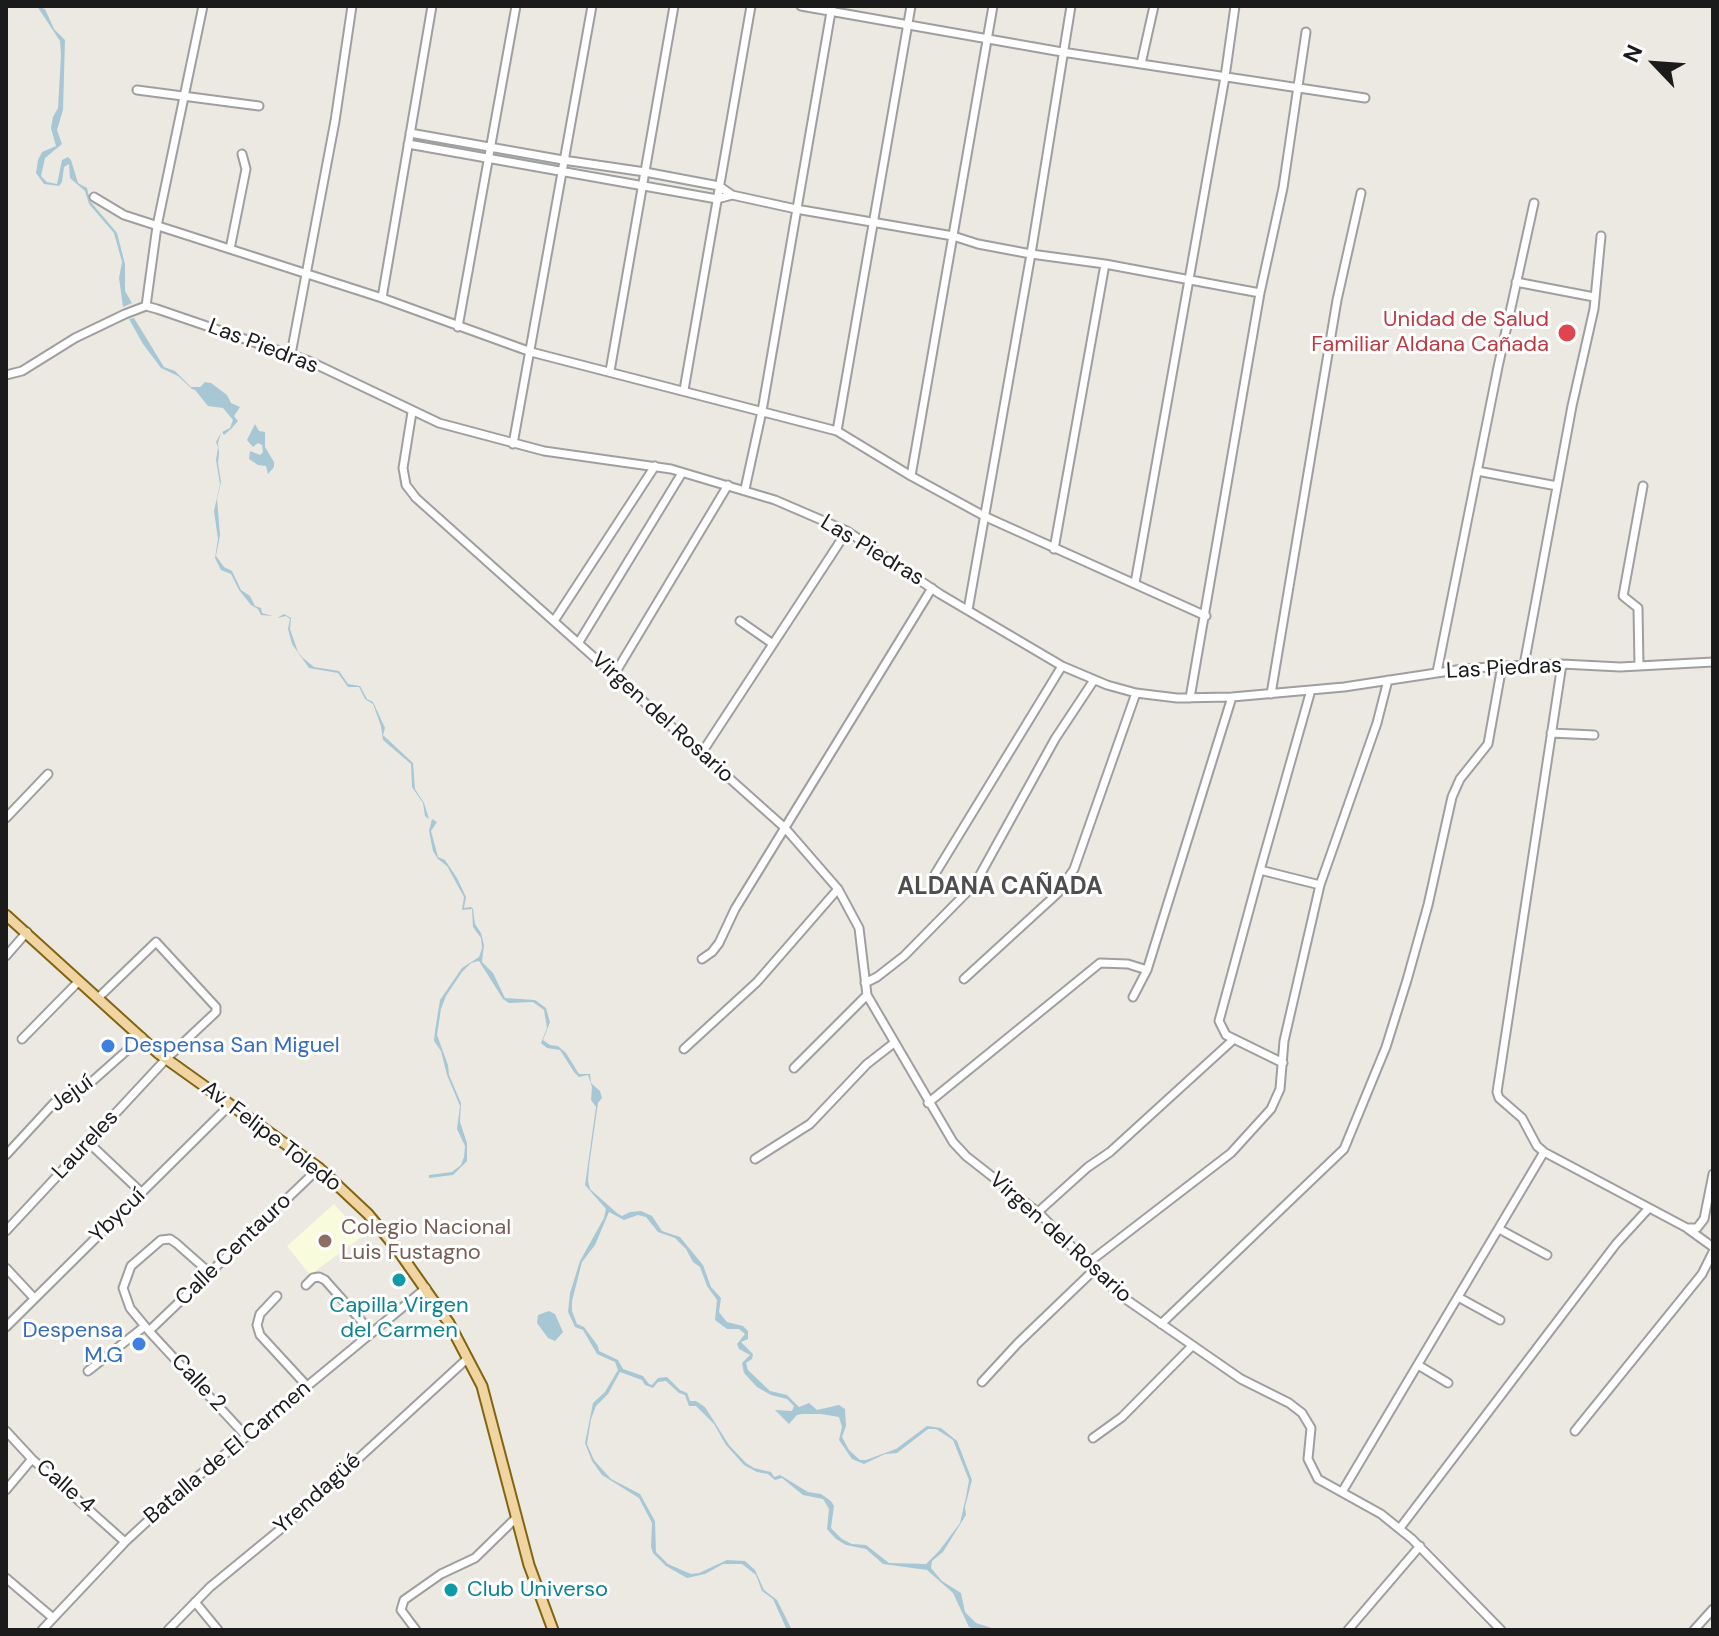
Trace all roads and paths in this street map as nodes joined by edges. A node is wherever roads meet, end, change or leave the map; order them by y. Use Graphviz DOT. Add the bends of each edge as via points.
graph roads {
  1 [pos="203,6"];
  2 [pos="352,6"];
  3 [pos="432,6"];
  4 [pos="516,6"];
  5 [pos="592,6"];
  6 [pos="674,6"];
  7 [pos="751,6"];
  8 [pos="801,6"];
  9 [pos="911,6"];
  10 [pos="993,6"];
  11 [pos="1071,6"];
  12 [pos="1154,6"];
  13 [pos="1235,6"];
  14 [pos="831,8"];
  15 [pos="908,25"];
  16 [pos="1306,32"];
  17 [pos="987,37"];
  18 [pos="1062,52"];
  19 [pos="1141,64"];
  20 [pos="1225,77"];
  21 [pos="1296,88"];
  22 [pos="137,90"];
  23 [pos="184,98"];
  24 [pos="1365,98"];
  25 [pos="259,106"];
  26 [pos="410,133"];
  27 [pos="408,144"];
  28 [pos="491,147"];
  29 [pos="242,154"];
  30 [pos="488,158"];
  31 [pos="563,160"];
  32 [pos="561,171"];
  33 [pos="645,172"];
  34 [pos="643,185"];
  35 [pos="719,186"];
  36 [pos="1361,193"];
  37 [pos="732,195"];
  38 [pos="94,197"];
  39 [pos="717,199"];
  40 [pos="1534,203"];
  41 [pos="796,209"];
  42 [pos="873,222"];
  43 [pos="157,226"];
  44 [pos="953,236"];
  45 [pos="1601,236"];
  46 [pos="230,249"];
  47 [pos="1031,254"];
  48 [pos="1105,264"];
  49 [pos="308,274"];
  50 [pos="1189,279"];
  51 [pos="1516,282"];
  52 [pos="1260,293"];
  53 [pos="1594,297"];
  54 [pos="382,298"];
  55 [pos="146,306"];
  56 [pos="458,327"];
  57 [pos="531,352"];
  58 [pos="291,354"];
  59 [pos="610,371"];
  60 [pos="6,375"];
  61 [pos="684,390"];
  62 [pos="762,411"];
  63 [pos="412,412"];
  64 [pos="837,431"];
  65 [pos="513,444"];
  66 [pos="655,466"];
  67 [pos="1477,471"];
  68 [pos="682,473"];
  69 [pos="911,476"];
  70 [pos="728,485"];
  71 [pos="1557,486"];
  72 [pos="1643,486"];
  73 [pos="745,489"];
  74 [pos="986,517"];
  75 [pos="847,531"];
  76 [pos="1054,549"];
  77 [pos="1135,583"];
  78 [pos="932,588"];
  79 [pos="968,610"];
  80 [pos="1206,616"];
  81 [pos="554,621"];
  82 [pos="740,621"];
  83 [pos="579,642"];
  84 [pos="773,644"];
  85 [pos="1713,662"];
  86 [pos="1562,664"];
  87 [pos="1524,665"];
  88 [pos="1062,666"];
  89 [pos="1502,666"];
  90 [pos="1639,666"];
  91 [pos="1437,672"];
  92 [pos="614,675"];
  93 [pos="1094,680"];
  94 [pos="1388,680"];
  95 [pos="1311,690"];
  96 [pos="1136,693"];
  97 [pos="1271,694"];
  98 [pos="1232,697"];
  99 [pos="1190,698"];
  100 [pos="1551,733"];
  101 [pos="1594,735"];
  102 [pos="701,754"];
  103 [pos="48,774"];
  104 [pos="6,818"];
  105 [pos="785,828"];
  106 [pos="1260,870"];
  107 [pos="935,874"];
  108 [pos="1320,885"];
  109 [pos="838,889"];
  110 [pos="6,915"];
  111 [pos="27,932"];
  112 [pos="6,956"];
  113 [pos="702,959"];
  114 [pos="1147,970"];
  115 [pos="964,979"];
  116 [pos="79,981"];
  117 [pos="865,983"];
  118 [pos="867,995"];
  119 [pos="1133,997"];
  120 [pos="98,998"];
  121 [pos="142,1037"];
  122 [pos="22,1039"];
  123 [pos="1234,1039"];
  124 [pos="894,1043"];
  125 [pos="684,1049"];
  126 [pos="166,1059"];
  127 [pos="1283,1063"];
  128 [pos="794,1068"];
  129 [pos="928,1103"];
  130 [pos="230,1105"];
  131 [pos="89,1143"];
  132 [pos="1544,1152"];
  133 [pos="6,1155"];
  134 [pos="755,1159"];
  135 [pos="319,1168"];
  136 [pos="1713,1174"];
  137 [pos="142,1193"];
  138 [pos="1649,1208"];
  139 [pos="1038,1212"];
  140 [pos="1687,1228"];
  141 [pos="1499,1229"];
  142 [pos="6,1231"];
  143 [pos="1713,1249"];
  144 [pos="1547,1255"];
  145 [pos="1088,1263"];
  146 [pos="6,1268"];
  147 [pos="1094,1270"];
  148 [pos="210,1273"];
  149 [pos="306,1285"];
  150 [pos="426,1288"];
  151 [pos="277,1296"];
  152 [pos="1458,1297"];
  153 [pos="34,1298"];
  154 [pos="1500,1320"];
  155 [pos="1161,1324"];
  156 [pos="6,1327"];
  157 [pos="147,1329"];
  158 [pos="372,1333"];
  159 [pos="1192,1346"];
  160 [pos="468,1358"];
  161 [pos="1418,1365"];
  162 [pos="88,1371"];
  163 [pos="982,1382"];
  164 [pos="1448,1383"];
  165 [pos="307,1386"];
  166 [pos="6,1431"];
  167 [pos="1575,1431"];
  168 [pos="246,1436"];
  169 [pos="1093,1438"];
  170 [pos="32,1459"];
  171 [pos="6,1490"];
  172 [pos="1342,1492"];
  173 [pos="517,1517"];
  174 [pos="1400,1528"];
  175 [pos="125,1542"];
  176 [pos="1420,1546"];
  177 [pos="6,1578"];
  178 [pos="195,1602"];
  179 [pos="1713,1609"];
  180 [pos="53,1618"];
  181 [pos="173,1628"];
  182 [pos="42,1630"];
  183 [pos="218,1630"];
  184 [pos="416,1630"];
  185 [pos="553,1630"];
  186 [pos="1348,1630"];
  187 [pos="1501,1630"];
  188 [pos="1694,1630"];
  1 -- 23 [label="street"];
  2 -- 49 [label="street"];
  3 -- 26 [label="street"];
  4 -- 28 [label="street"];
  5 -- 31 [label="street"];
  6 -- 33 [label="street"];
  7 -- 35 [label="street"];
  8 -- 14 [label="street"];
  9 -- 15 [label="street"];
  10 -- 17 [label="street"];
  11 -- 18 [label="street"];
  12 -- 19 [label="street"];
  13 -- 20 [label="street"];
  14 -- 15 [label="street"];
  14 -- 41 [label="street"];
  15 -- 17 [label="street"];
  15 -- 42 [label="street"];
  16 -- 21 [label="street"];
  17 -- 18 [label="street"];
  17 -- 44 [label="street"];
  18 -- 19 [label="street"];
  18 -- 47 [label="street"];
  19 -- 20 [label="street"];
  20 -- 21 [label="street"];
  20 -- 50 [label="street"];
  21 -- 24 [label="street"];
  21 -- 52 [label="street" via="1283,188"];
  22 -- 23 [label="street"];
  23 -- 25 [label="street"];
  23 -- 43 [label="street"];
  26 -- 27 [label="street"];
  26 -- 28 [label="street"];
  27 -- 30 [label="street"];
  27 -- 54 [label="street"];
  28 -- 30 [label="street"];
  28 -- 31 [label="street"];
  29 -- 46 [label="street" via="246,169"];
  30 -- 32 [label="street"];
  30 -- 56 [label="street"];
  31 -- 32 [label="street"];
  31 -- 33 [label="street"];
  32 -- 34 [label="street"];
  32 -- 57 [label="street"];
  33 -- 34 [label="street"];
  33 -- 35 [label="street"];
  34 -- 39 [label="street"];
  34 -- 59 [label="street"];
  35 -- 37 [label="street"];
  35 -- 39 [label="street"];
  36 -- 97 [label="street" via="1337,300"];
  37 -- 39 [label="street"];
  37 -- 41 [label="street"];
  38 -- 43 [label="street"];
  39 -- 61 [label="street"];
  40 -- 51 [label="street"];
  41 -- 42 [label="street"];
  41 -- 62 [label="street"];
  42 -- 44 [label="street"];
  42 -- 64 [label="street"];
  43 -- 46 [label="street"];
  43 -- 55 [label="street"];
  44 -- 47 [label="street"];
  44 -- 69 [label="street"];
  45 -- 53 [label="street"];
  46 -- 49 [label="street"];
  47 -- 48 [label="street"];
  47 -- 74 [label="street"];
  48 -- 50 [label="street"];
  48 -- 76 [label="street"];
  49 -- 54 [label="street"];
  49 -- 58 [label="street"];
  50 -- 52 [label="street"];
  50 -- 77 [label="street"];
  51 -- 53 [label="street"];
  51 -- 67 [label="street"];
  52 -- 80 [label="street"];
  53 -- 71 [label="street"];
  54 -- 56 [label="street"];
  55 -- 58 [label="street, Las Piedras"];
  55 -- 60 [label="street"];
  56 -- 57 [label="street"];
  57 -- 59 [label="street"];
  57 -- 65 [label="street"];
  58 -- 63 [label="street, Las Piedras"];
  59 -- 61 [label="street"];
  61 -- 62 [label="street"];
  62 -- 64 [label="street"];
  62 -- 73 [label="street"];
  63 -- 65 [label="street, Las Piedras"];
  63 -- 81 [label="street, Virgen del Rosario" via="403,456 406,485"];
  64 -- 69 [label="street"];
  65 -- 66 [label="street, Las Piedras"];
  66 -- 68 [label="street, Las Piedras"];
  66 -- 81 [label="street"];
  67 -- 71 [label="street"];
  67 -- 91 [label="street"];
  68 -- 70 [label="street, Las Piedras"];
  68 -- 83 [label="street"];
  69 -- 74 [label="street"];
  70 -- 73 [label="street, Las Piedras"];
  70 -- 92 [label="street"];
  71 -- 87 [label="street"];
  72 -- 90 [label="street" via="1623,596 1638,608"];
  73 -- 75 [label="street, Las Piedras"];
  74 -- 76 [label="street"];
  74 -- 79 [label="street"];
  75 -- 78 [label="street, Las Piedras"];
  75 -- 84 [label="street"];
  76 -- 77 [label="street"];
  77 -- 80 [label="street"];
  78 -- 79 [label="street, Las Piedras"];
  78 -- 105 [label="street"];
  79 -- 88 [label="street, Las Piedras"];
  80 -- 99 [label="street"];
  81 -- 83 [label="street, Virgen del Rosario"];
  82 -- 84 [label="street"];
  83 -- 92 [label="street, Virgen del Rosario"];
  84 -- 102 [label="street"];
  85 -- 90 [label="street, Las Piedras"];
  86 -- 87 [label="street, Las Piedras"];
  86 -- 90 [label="street, Las Piedras"];
  86 -- 100 [label="street"];
  87 -- 89 [label="street, Las Piedras"];
  88 -- 93 [label="street, Las Piedras"];
  88 -- 107 [label="street"];
  89 -- 91 [label="street, Las Piedras"];
  89 -- 155 [label="street" via="1488,744 1452,797 1407,980 1344,1149"];
  91 -- 94 [label="street, Las Piedras"];
  92 -- 102 [label="street, Virgen del Rosario"];
  93 -- 96 [label="street, Las Piedras"];
  93 -- 117 [label="street" via="975,884 904,956"];
  94 -- 95 [label="street, Las Piedras"];
  94 -- 108 [label="street"];
  95 -- 97 [label="street, Las Piedras"];
  95 -- 106 [label="street"];
  96 -- 99 [label="street, Las Piedras"];
  96 -- 115 [label="street" via="1074,869 1058,893"];
  97 -- 98 [label="street, Las Piedras"];
  98 -- 99 [label="street, Las Piedras"];
  98 -- 114 [label="street"];
  100 -- 101 [label="street"];
  100 -- 132 [label="street" via="1496,1086 1499,1098 1522,1118"];
  102 -- 105 [label="street, Virgen del Rosario"];
  103 -- 104 [label="street"];
  105 -- 109 [label="street, Virgen del Rosario"];
  105 -- 113 [label="street" via="719,943"];
  106 -- 108 [label="street"];
  106 -- 123 [label="street" via="1219,1016 1220,1028"];
  108 -- 127 [label="street"];
  109 -- 117 [label="street, Virgen del Rosario" via="859,928"];
  109 -- 125 [label="street" via="757,982"];
  110 -- 111 [label="main road, Av. Felipe Toledo"];
  111 -- 112 [label="street"];
  111 -- 116 [label="main road, Av. Felipe Toledo"];
  114 -- 119 [label="street"];
  114 -- 129 [label="street" via="1100,963"];
  116 -- 120 [label="main road, Av. Felipe Toledo"];
  116 -- 122 [label="street"];
  117 -- 118 [label="street, Virgen del Rosario"];
  118 -- 124 [label="street, Virgen del Rosario"];
  118 -- 128 [label="street"];
  120 -- 121 [label="main road, Av. Felipe Toledo"];
  120 -- 126 [label="street, Laureles" via="159,943 216,1007 213,1017"];
  121 -- 126 [label="main road, Av. Felipe Toledo"];
  121 -- 133 [label="street, Jejuí" via="79,1093 54,1103"];
  123 -- 127 [label="street"];
  123 -- 139 [label="street"];
  124 -- 129 [label="street, Virgen del Rosario"];
  124 -- 134 [label="street" via="810,1124"];
  126 -- 130 [label="main road, Av. Felipe Toledo"];
  126 -- 131 [label="street, Laureles"];
  127 -- 145 [label="street" via="1280,1089 1252,1132"];
  129 -- 139 [label="street, Virgen del Rosario" via="966,1156"];
  130 -- 135 [label="main road, Av. Felipe Toledo"];
  130 -- 137 [label="street, Ybycuí"];
  131 -- 137 [label="street"];
  131 -- 142 [label="street, Laureles"];
  132 -- 138 [label="street"];
  132 -- 141 [label="street"];
  135 -- 148 [label="street, Calle Centauro"];
  135 -- 150 [label="main road, Av. Felipe Toledo" via="368,1214"];
  136 -- 140 [label="street" via="1704,1219 1697,1228"];
  137 -- 153 [label="street, Ybycuí"];
  138 -- 140 [label="street"];
  138 -- 174 [label="street"];
  139 -- 145 [label="street, Virgen del Rosario"];
  140 -- 143 [label="street"];
  141 -- 144 [label="street"];
  141 -- 152 [label="street"];
  143 -- 167 [label="street" via="1702,1274"];
  145 -- 147 [label="street, Virgen del Rosario"];
  146 -- 153 [label="street"];
  147 -- 155 [label="street, Virgen del Rosario"];
  147 -- 163 [label="street"];
  148 -- 157 [label="street, Calle Centauro"];
  148 -- 157 [label="street, Calle 2" via="170,1239 153,1245 131,1266 123,1288 130,1308"];
  149 -- 158 [label="street" via="313,1278 325,1280"];
  150 -- 158 [label="street, Batalla de El Carmen"];
  150 -- 160 [label="main road, Av. Felipe Toledo"];
  151 -- 165 [label="street" via="260,1314 260,1335"];
  152 -- 154 [label="street"];
  152 -- 161 [label="street"];
  153 -- 156 [label="street, Ybycuí"];
  155 -- 159 [label="street, Virgen del Rosario"];
  157 -- 162 [label="street, Calle Centauro"];
  157 -- 168 [label="street, Calle 2"];
  158 -- 165 [label="street, Batalla de El Carmen"];
  159 -- 169 [label="street" via="1122,1417"];
  159 -- 172 [label="street, Virgen del Rosario" via="1302,1413 1311,1428 1312,1473"];
  160 -- 173 [label="main road, Av. Felipe Toledo" via="482,1386"];
  160 -- 178 [label="street, Yrendagüé"];
  161 -- 164 [label="street"];
  161 -- 172 [label="street"];
  165 -- 168 [label="street, Batalla de El Carmen"];
  166 -- 170 [label="street, Calle 4"];
  168 -- 175 [label="street, Batalla de El Carmen"];
  170 -- 171 [label="street"];
  170 -- 175 [label="street, Calle 4"];
  172 -- 174 [label="street, Virgen del Rosario"];
  173 -- 184 [label="street" via="475,1558 404,1600 401,1610"];
  173 -- 185 [label="main road, Av. Felipe Toledo"];
  174 -- 176 [label="street, Virgen del Rosario"];
  175 -- 180 [label="street, Batalla de El Carmen"];
  176 -- 186 [label="street"];
  176 -- 187 [label="street, Virgen del Rosario"];
  177 -- 180 [label="street"];
  178 -- 181 [label="street, Yrendagüé"];
  178 -- 183 [label="street"];
  179 -- 188 [label="street"];
  180 -- 182 [label="street, Batalla de El Carmen"];
}
